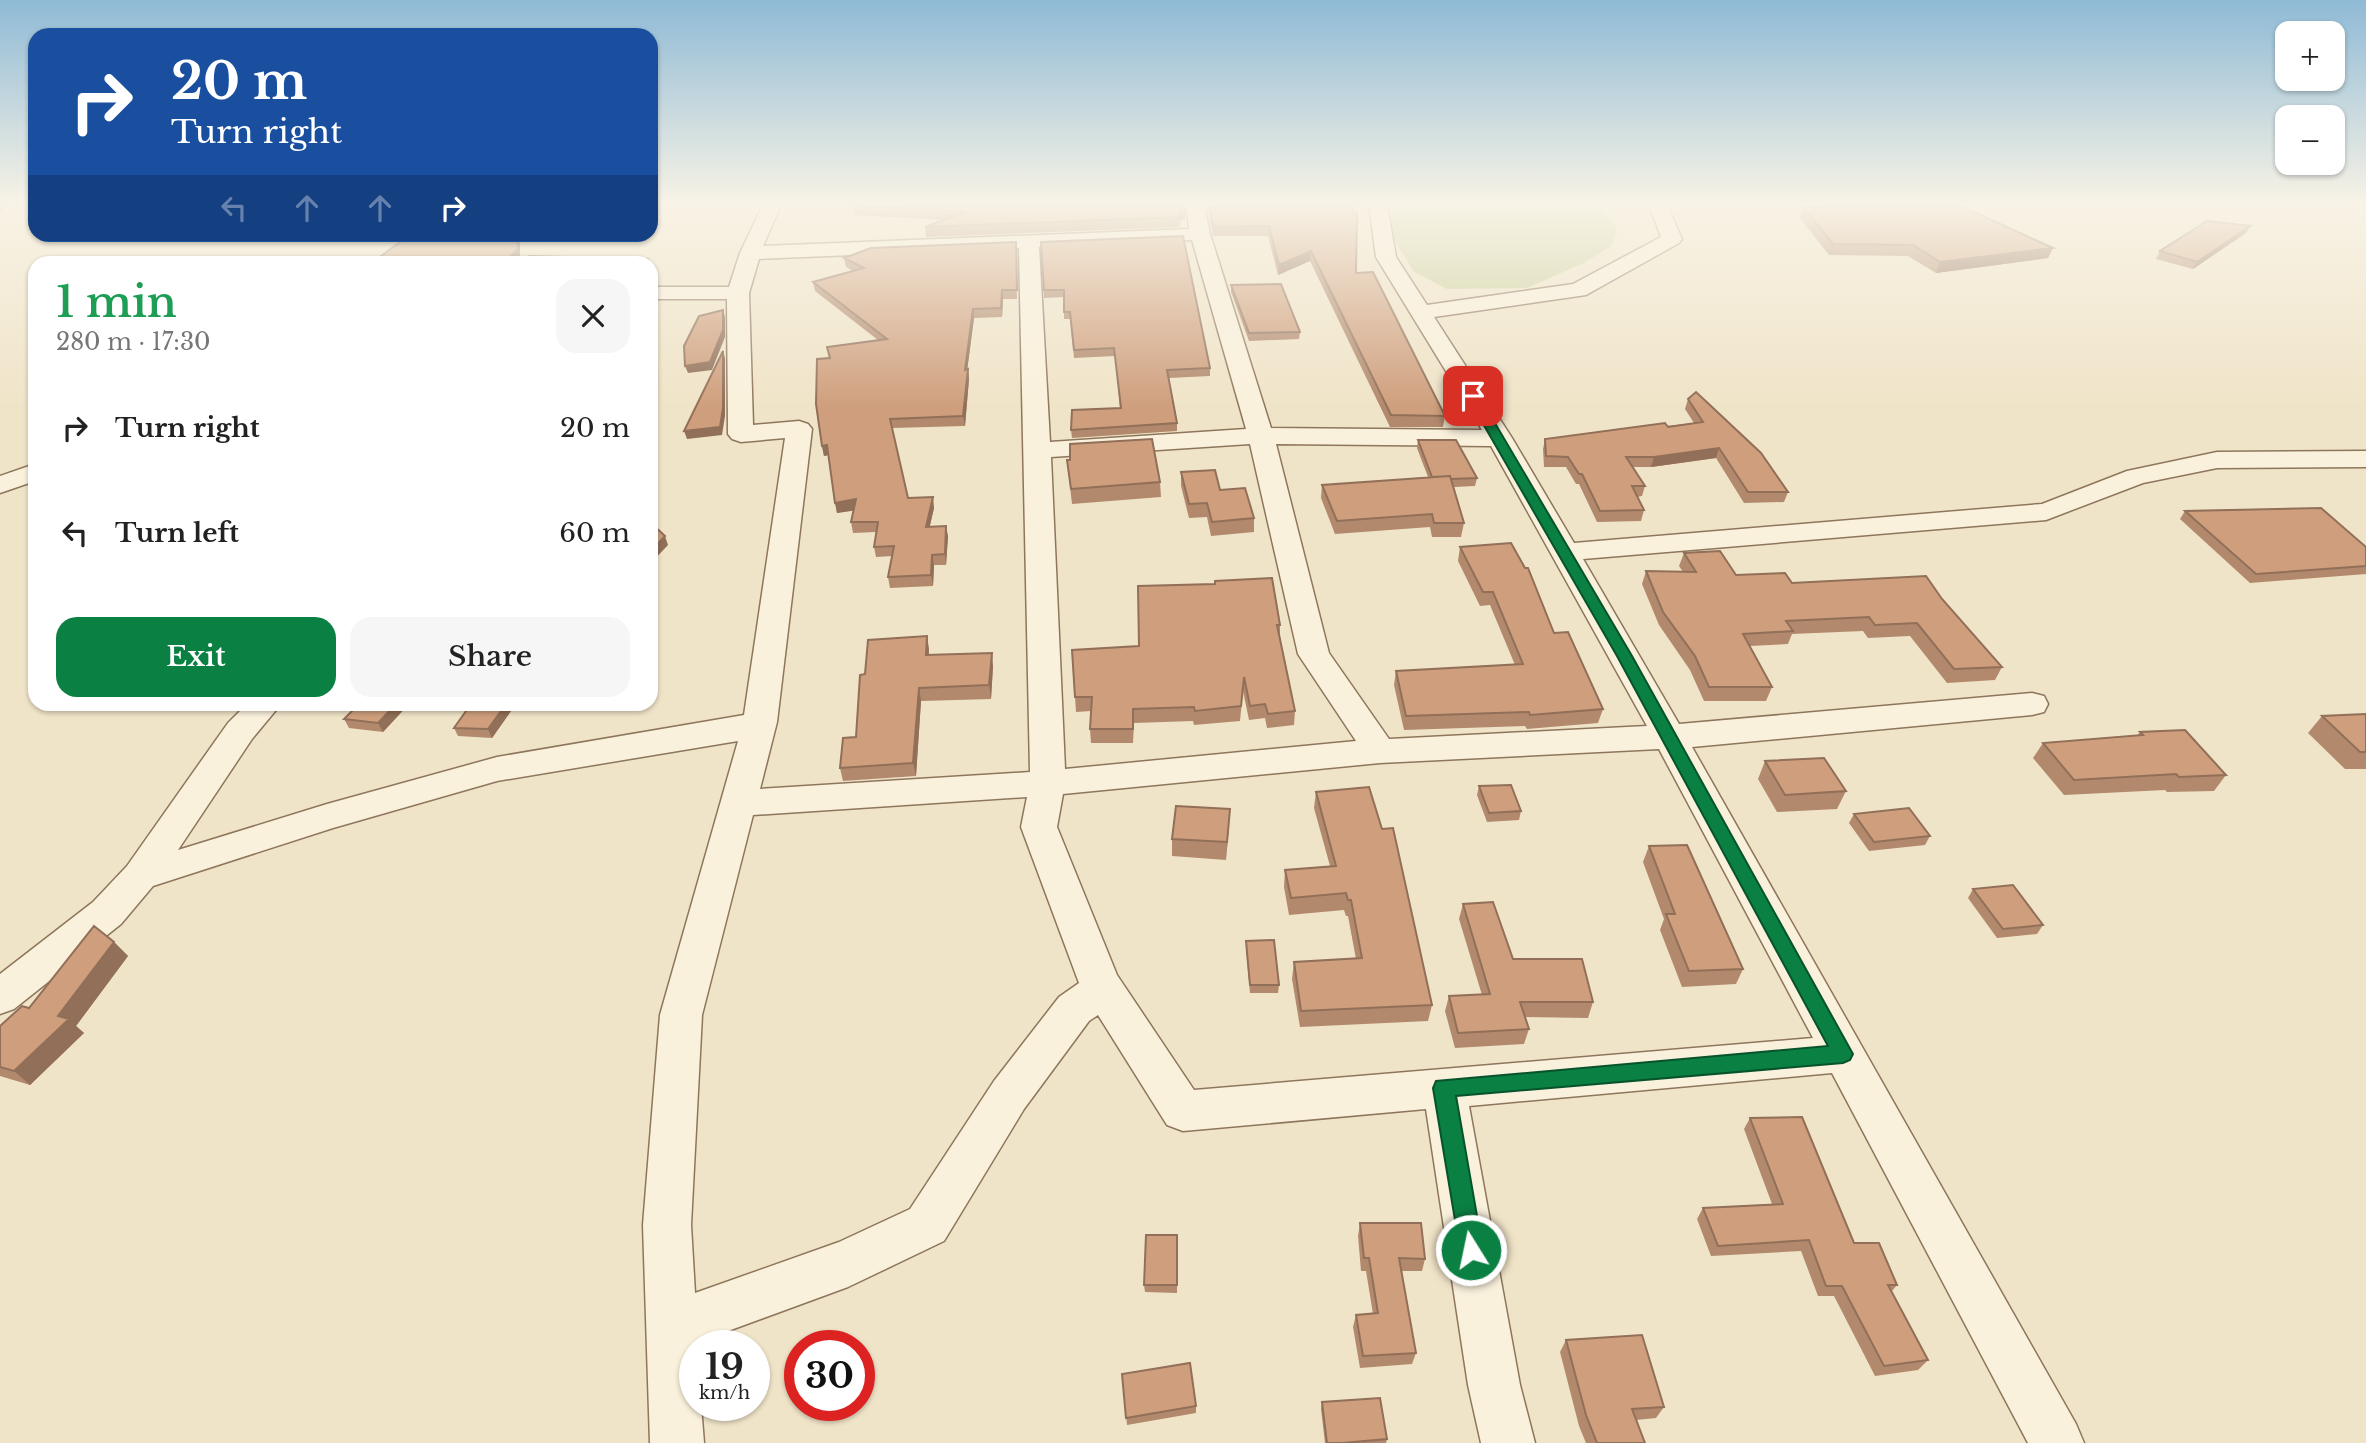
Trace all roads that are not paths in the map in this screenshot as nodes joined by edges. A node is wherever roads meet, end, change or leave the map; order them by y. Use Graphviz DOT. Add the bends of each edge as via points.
graph roads {
  1 [pos="744,272"];
  2 [pos="1030,272"];
  3 [pos="1212,272"];
  4 [pos="1396,272"];
  5 [pos="1611,272"];
  6 [pos="738,292"];
  7 [pos="658,293"];
  8 [pos="1421,313"];
  9 [pos="1261,436"];
  10 [pos="1499,438"];
  11 [pos="1038,450"];
  12 [pos="2366,459"];
  13 [pos="28,474"];
  14 [pos="0,485"];
  15 [pos="1565,552"];
  16 [pos="2032,704"];
  17 [pos="259,711"];
  18 [pos="760,722"];
  19 [pos="1669,737"];
  20 [pos="1380,751"];
  21 [pos="1048,783"];
  22 [pos="739,803"];
  23 [pos="140,876"];
  24 [pos="1099,982"];
  25 [pos="0,997"];
  26 [pos="1843,1054"];
  27 [pos="1444,1088"];
  28 [pos="671,1326"];
  29 [pos="677,1443"];
  30 [pos="1508,1443"];
  31 [pos="2057,1443"];
  1 -- 6 [label="street"];
  2 -- 11 [label="street"];
  3 -- 9 [label="street"];
  4 -- 8 [label="street"];
  5 -- 8 [label="street" via="1578,290"];
  6 -- 7 [label="street"];
  6 -- 18 [label="street" via="741,434 799,429"];
  8 -- 10 [label="street"];
  9 -- 10 [label="street"];
  9 -- 11 [label="street"];
  9 -- 20 [label="street" via="1314,654"];
  10 -- 15 [label="street"];
  11 -- 21 [label="street"];
  12 -- 15 [label="street" via="2217,460 2136,477 2046,512"];
  13 -- 14 [label="street"];
  15 -- 19 [label="street"];
  16 -- 19 [label="street"];
  17 -- 23 [label="street"];
  18 -- 22 [label="street"];
  18 -- 23 [label="street" via="497,769"];
  19 -- 20 [label="street"];
  19 -- 26 [label="street"];
  20 -- 21 [label="street"];
  21 -- 22 [label="street"];
  21 -- 24 [label="street" via="1039,827"];
  22 -- 28 [label="street" via="681,1014 667,1225"];
  23 -- 25 [label="street" via="107,912"];
  24 -- 27 [label="street" via="1183,1111"];
  24 -- 28 [label="street" via="1102,989 1074,1009 1009,1095 927,1225 848,1263"];
  26 -- 27 [label="street"];
  26 -- 31 [label="street"];
  27 -- 30 [label="street"];
  28 -- 29 [label="street"];
}
